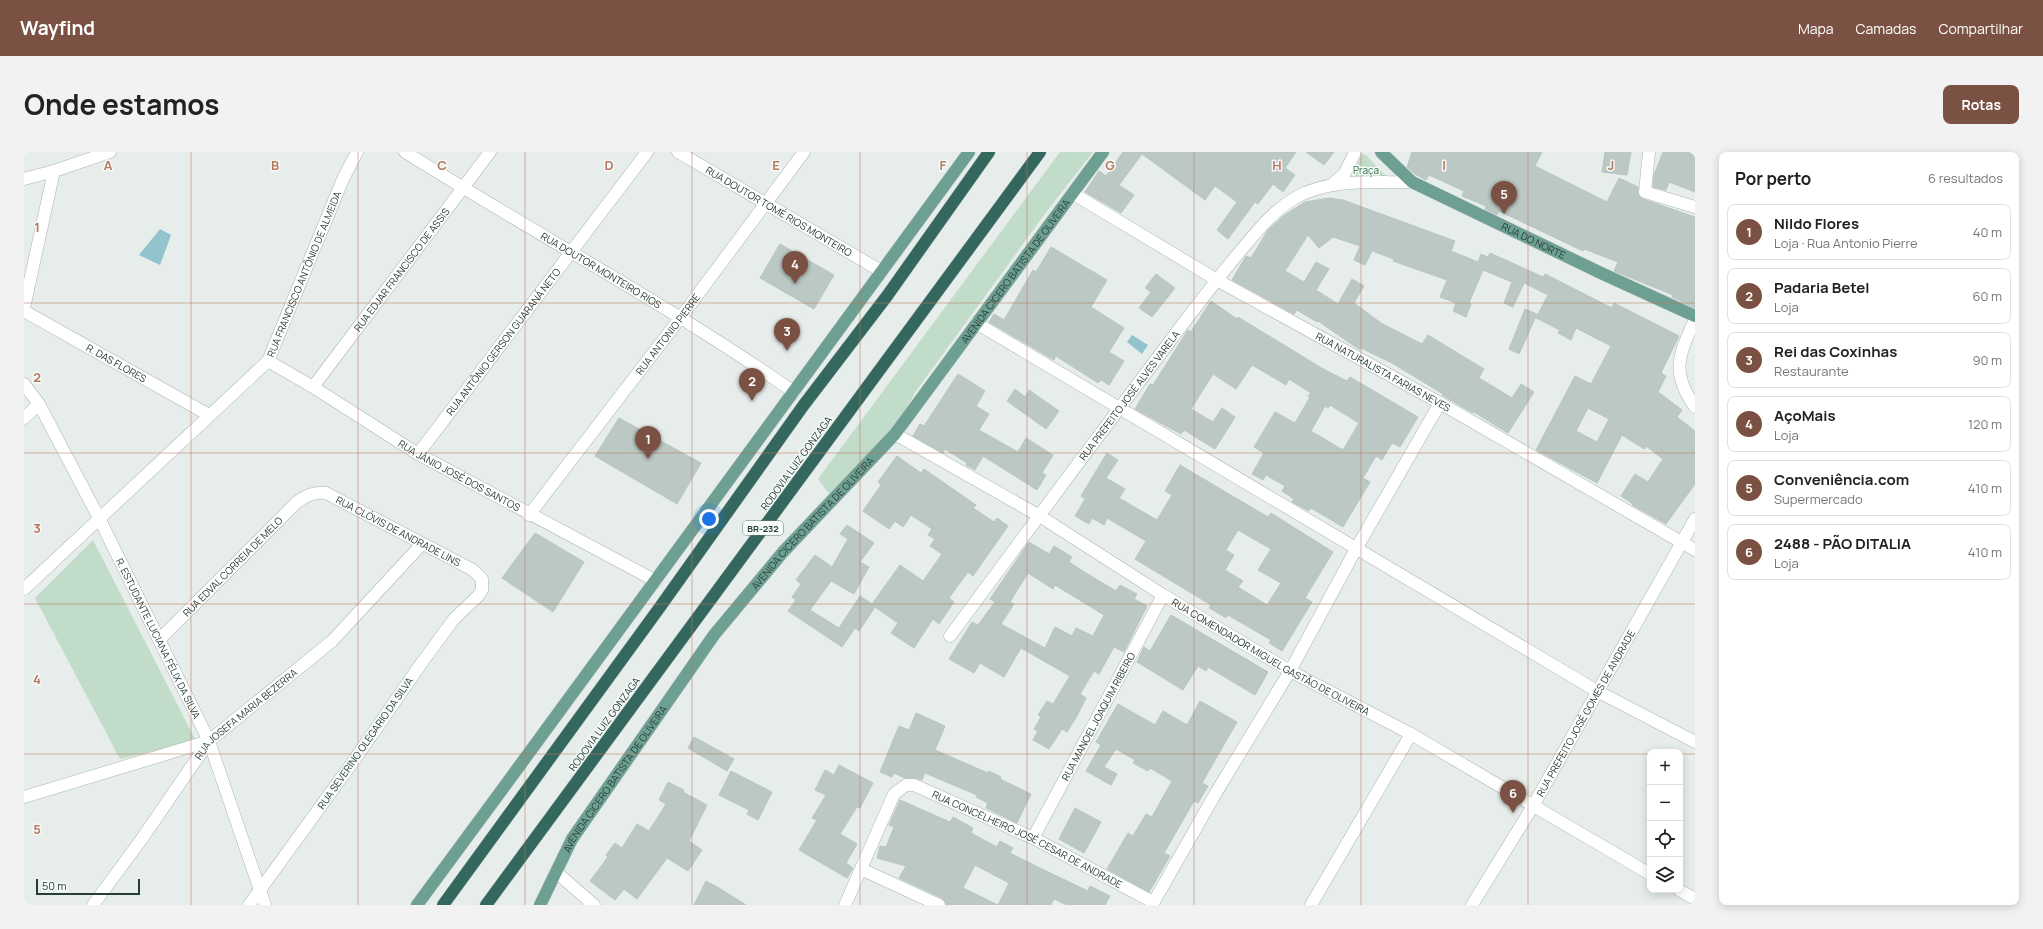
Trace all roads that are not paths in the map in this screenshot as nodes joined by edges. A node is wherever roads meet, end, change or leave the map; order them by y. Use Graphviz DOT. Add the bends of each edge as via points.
graph roads {
  1 [pos="110,152"];
  2 [pos="357,152"];
  3 [pos="405,152"];
  4 [pos="490,152"];
  5 [pos="647,152"];
  6 [pos="678,152"];
  7 [pos="804,152"];
  8 [pos="969,152"];
  9 [pos="989,152"];
  10 [pos="1040,152"];
  11 [pos="1103,152"];
  12 [pos="1355,152"];
  13 [pos="1381,152"];
  14 [pos="1649,152"];
  15 [pos="54,171"];
  16 [pos="24,179"];
  17 [pos="1412,182"];
  18 [pos="1334,184"];
  19 [pos="463,188"];
  20 [pos="1072,193"];
  21 [pos="765,204"];
  22 [pos="1695,207"];
  23 [pos="570,252"];
  24 [pos="881,271"];
  25 [pos="1217,280"];
  26 [pos="24,308"];
  27 [pos="24,311"];
  28 [pos="681,317"];
  29 [pos="1695,318"];
  30 [pos="976,323"];
  31 [pos="268,361"];
  32 [pos="24,384"];
  33 [pos="313,387"];
  34 [pos="794,392"];
  35 [pos="1440,403"];
  36 [pos="39,404"];
  37 [pos="1695,407"];
  38 [pos="1119,409"];
  39 [pos="209,415"];
  40 [pos="24,418"];
  41 [pos="894,434"];
  42 [pos="418,454"];
  43 [pos="306,495"];
  44 [pos="529,515"];
  45 [pos="1038,515"];
  46 [pos="1695,519"];
  47 [pos="100,520"];
  48 [pos="1681,542"];
  49 [pos="422,544"];
  50 [pos="1356,549"];
  51 [pos="1695,550"];
  52 [pos="656,582"];
  53 [pos="483,584"];
  54 [pos="24,589"];
  55 [pos="1163,595"];
  56 [pos="950,636"];
  57 [pos="159,640"];
  58 [pos="1290,671"];
  59 [pos="1597,691"];
  60 [pos="1411,734"];
  61 [pos="209,741"];
  62 [pos="1695,742"];
  63 [pos="24,797"];
  64 [pos="1532,806"];
  65 [pos="1033,838"];
  66 [pos="861,869"];
  67 [pos="556,872"];
  68 [pos="1647,872"];
  69 [pos="260,890"];
  70 [pos="1683,892"];
  71 [pos="1695,900"];
  72 [pos="1152,903"];
  73 [pos="93,905"];
  74 [pos="249,905"];
  75 [pos="265,905"];
  76 [pos="417,905"];
  77 [pos="443,905"];
  78 [pos="486,905"];
  79 [pos="540,905"];
  80 [pos="594,905"];
  81 [pos="845,905"];
  82 [pos="938,905"];
  83 [pos="1311,905"];
  84 [pos="1472,905"];
  1 -- 15 [label="street"];
  2 -- 31 [label="street, RUA FRANCISCO ANTÔNIO DE ALMEIDA" via="343,179"];
  3 -- 19 [label="street, RUA DOUTOR MONTEIRO RIOS"];
  4 -- 19 [label="street, RUA EDJAR FRANCISCO DE ASSIS"];
  5 -- 23 [label="street, RUA ANTÔNIO GERSON GUARANÁ NETO"];
  6 -- 21 [label="street, RUA DOUTOR TOMÉ RIOS MONTEIRO"];
  7 -- 21 [label="street, RUA ANTONIO PIERRE"];
  8 -- 24 [label="main road"];
  9 -- 77 [label="highway"];
  10 -- 78 [label="highway, RODOVIA LUIZ GONZAGA / BR-232"];
  11 -- 20 [label="main road, AVENIDA CICERO BATISTA DE OLIVEIRA"];
  12 -- 18 [label="street" via="1345,173"];
  13 -- 17 [label="main road, RUA DO NORTE"];
  14 -- 22 [label="street" via="1645,192"];
  15 -- 16 [label="street"];
  15 -- 26 [label="street"];
  17 -- 18 [label="street, RUA PREFEITO JOSÉ ALVES VARELA"];
  17 -- 29 [label="main road, RUA DO NORTE"];
  18 -- 25 [label="street, RUA PREFEITO JOSÉ ALVES VARELA" via="1296,197 1279,209 1262,225"];
  19 -- 23 [label="street, RUA DOUTOR MONTEIRO RIOS"];
  19 -- 33 [label="street, RUA EDJAR FRANCISCO DE ASSIS"];
  20 -- 25 [label="street, RUA NATURALISTA FARIAS NEVES"];
  20 -- 30 [label="main road, AVENIDA CICERO BATISTA DE OLIVEIRA"];
  21 -- 24 [label="street, RUA DOUTOR TOMÉ RIOS MONTEIRO"];
  21 -- 28 [label="street, RUA ANTONIO PIERRE"];
  23 -- 28 [label="street, RUA DOUTOR MONTEIRO RIOS"];
  23 -- 42 [label="street, RUA ANTÔNIO GERSON GUARANÁ NETO"];
  24 -- 34 [label="main road"];
  25 -- 35 [label="street, RUA NATURALISTA FARIAS NEVES"];
  25 -- 38 [label="street, RUA PREFEITO JOSÉ ALVES VARELA"];
  27 -- 39 [label="street, R. DAS FLORES"];
  28 -- 34 [label="street, RUA DOUTOR MONTEIRO RIOS"];
  28 -- 44 [label="street, RUA ANTONIO PIERRE"];
  29 -- 37 [label="street, RUA DO NORTE" via="1680,353 1678,370 1682,386"];
  30 -- 38 [label="street"];
  30 -- 41 [label="main road, AVENIDA CICERO BATISTA DE OLIVEIRA"];
  31 -- 33 [label="street, RUA JÂNIO JOSÉ DOS SANTOS"];
  31 -- 39 [label="street, RUA FRANCISCO ANTÔNIO DE ALMEIDA"];
  32 -- 36 [label="street, R. ESTUDANTE LUCIANA FÉLIX DA SILVA"];
  33 -- 42 [label="street, RUA JÂNIO JOSÉ DOS SANTOS"];
  34 -- 52 [label="main road"];
  35 -- 48 [label="street, RUA NATURALISTA FARIAS NEVES"];
  35 -- 50 [label="street"];
  36 -- 40 [label="street"];
  36 -- 47 [label="street, R. ESTUDANTE LUCIANA FÉLIX DA SILVA"];
  38 -- 45 [label="street, RUA PREFEITO JOSÉ ALVES VARELA"];
  38 -- 50 [label="street"];
  39 -- 47 [label="street, RUA FRANCISCO ANTÔNIO DE ALMEIDA"];
  41 -- 45 [label="street, RUA COMENDADOR MIGUEL GASTÃO DE OLIVEIRA"];
  41 -- 67 [label="main road, AVENIDA CICERO BATISTA DE OLIVEIRA" via="783,552 714,635 572,839"];
  42 -- 44 [label="street, RUA JÂNIO JOSÉ DOS SANTOS"];
  43 -- 49 [label="street, RUA CLÓVIS DE ANDRADE LINS" via="326,493"];
  43 -- 57 [label="street, RUA EDVAL CORREIA DE MELO"];
  44 -- 52 [label="street, RUA JÂNIO JOSÉ DOS SANTOS"];
  45 -- 55 [label="street, RUA COMENDADOR MIGUEL GASTÃO DE OLIVEIRA"];
  45 -- 56 [label="street, RUA PREFEITO JOSÉ ALVES VARELA"];
  46 -- 48 [label="street, RUA PREFEITO JOSÉ GOMES DE ANDRADE"];
  47 -- 54 [label="street, RUA FRANCISCO ANTÔNIO DE ALMEIDA"];
  47 -- 57 [label="street, R. ESTUDANTE LUCIANA FÉLIX DA SILVA"];
  48 -- 51 [label="street, RUA NATURALISTA FARIAS NEVES"];
  48 -- 59 [label="street, RUA PREFEITO JOSÉ GOMES DE ANDRADE"];
  49 -- 53 [label="street, RUA CLÓVIS DE ANDRADE LINS" via="473,570"];
  49 -- 61 [label="street, RUA JOSEFA MARIA BEZERRA" via="332,640"];
  50 -- 58 [label="street"];
  50 -- 59 [label="street"];
  52 -- 76 [label="main road"];
  53 -- 69 [label="street, RUA SEVERINO OLEGARIO DA SILVA" via="478,596 454,620 423,661"];
  55 -- 58 [label="street, RUA COMENDADOR MIGUEL GASTÃO DE OLIVEIRA"];
  55 -- 65 [label="street, RUA MANOEL JOAQUIM RIBEIRO"];
  57 -- 61 [label="street, R. ESTUDANTE LUCIANA FÉLIX DA SILVA"];
  58 -- 60 [label="street, RUA COMENDADOR MIGUEL GASTÃO DE OLIVEIRA"];
  58 -- 72 [label="street"];
  59 -- 62 [label="street"];
  59 -- 64 [label="street, RUA PREFEITO JOSÉ GOMES DE ANDRADE"];
  60 -- 64 [label="street, RUA COMENDADOR MIGUEL GASTÃO DE OLIVEIRA"];
  60 -- 83 [label="street"];
  61 -- 63 [label="street"];
  61 -- 69 [label="street, R. ESTUDANTE LUCIANA FÉLIX DA SILVA"];
  61 -- 73 [label="street, RUA JOSEFA MARIA BEZERRA"];
  64 -- 68 [label="street, RUA COMENDADOR MIGUEL GASTÃO DE OLIVEIRA"];
  64 -- 84 [label="street, RUA PREFEITO JOSÉ GOMES DE ANDRADE"];
  65 -- 66 [label="street, RUA CONCELHEIRO JOSÉ CESAR DE ANDRADE" via="914,785 906,785 894,794"];
  65 -- 72 [label="street, RUA CONCELHEIRO JOSÉ CESAR DE ANDRADE"];
  66 -- 81 [label="street"];
  66 -- 82 [label="street"];
  67 -- 79 [label="main road, AVENIDA CICERO BATISTA DE OLIVEIRA"];
  67 -- 80 [label="street"];
  69 -- 74 [label="street, RUA SEVERINO OLEGARIO DA SILVA"];
  69 -- 75 [label="street, R. ESTUDANTE LUCIANA FÉLIX DA SILVA"];
  70 -- 71 [label="street"];
}
